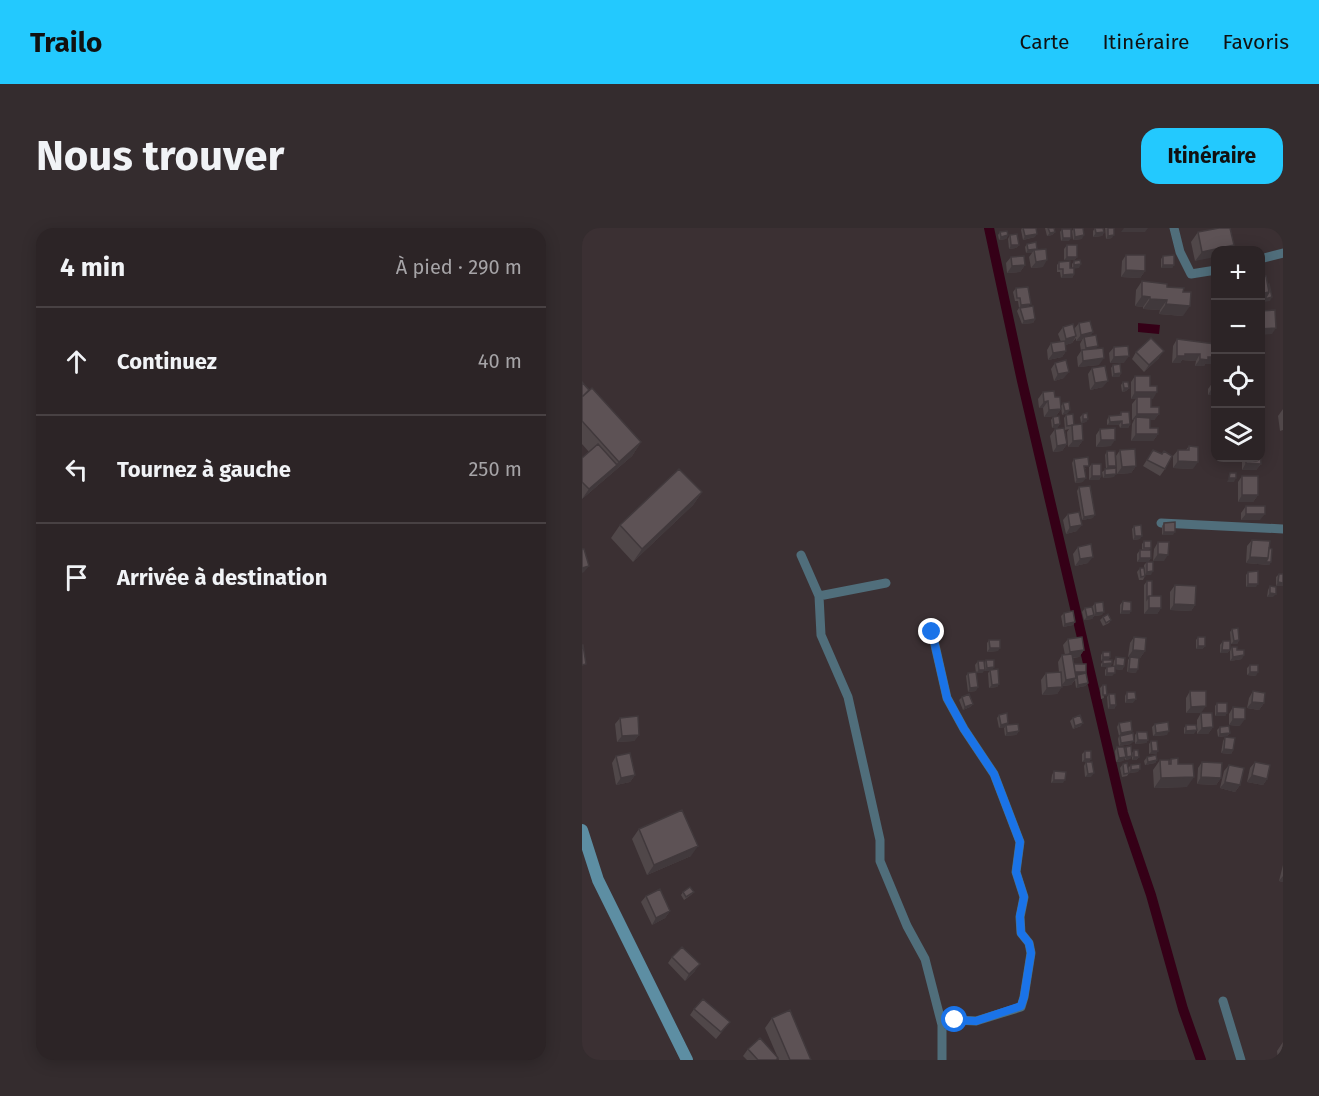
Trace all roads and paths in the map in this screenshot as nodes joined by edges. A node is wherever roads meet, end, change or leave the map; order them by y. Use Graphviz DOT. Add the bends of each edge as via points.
graph roads {
  1 [pos="1174,228"];
  2 [pos="1283,253"];
  3 [pos="1265,258"];
  4 [pos="1211,271"];
  5 [pos="1161,523"];
  6 [pos="1283,529"];
  7 [pos="801,555"];
  8 [pos="886,583"];
  9 [pos="819,596"];
  10 [pos="932,632"];
  11 [pos="582,830"];
  12 [pos="1223,1001"];
  13 [pos="942,1025"];
  14 [pos="687,1060"];
  15 [pos="942,1060"];
  16 [pos="1241,1060"];
  1 -- 4 [label="street" via="1191,274"];
  2 -- 3 [label="street"];
  5 -- 6 [label="street"];
  7 -- 9 [label="street"];
  8 -- 9 [label="street"];
  9 -- 13 [label="street" via="821,635 848,697 880,840 880,861 925,959"];
  10 -- 13 [label="street" via="947,698 994,774 1020,842 1016,872 1024,897 1021,933 1031,953 1021,1006 976,1021 955,1020"];
  11 -- 14 [label="main road" via="598,880"];
  12 -- 16 [label="street"];
  13 -- 15 [label="street"];
}
